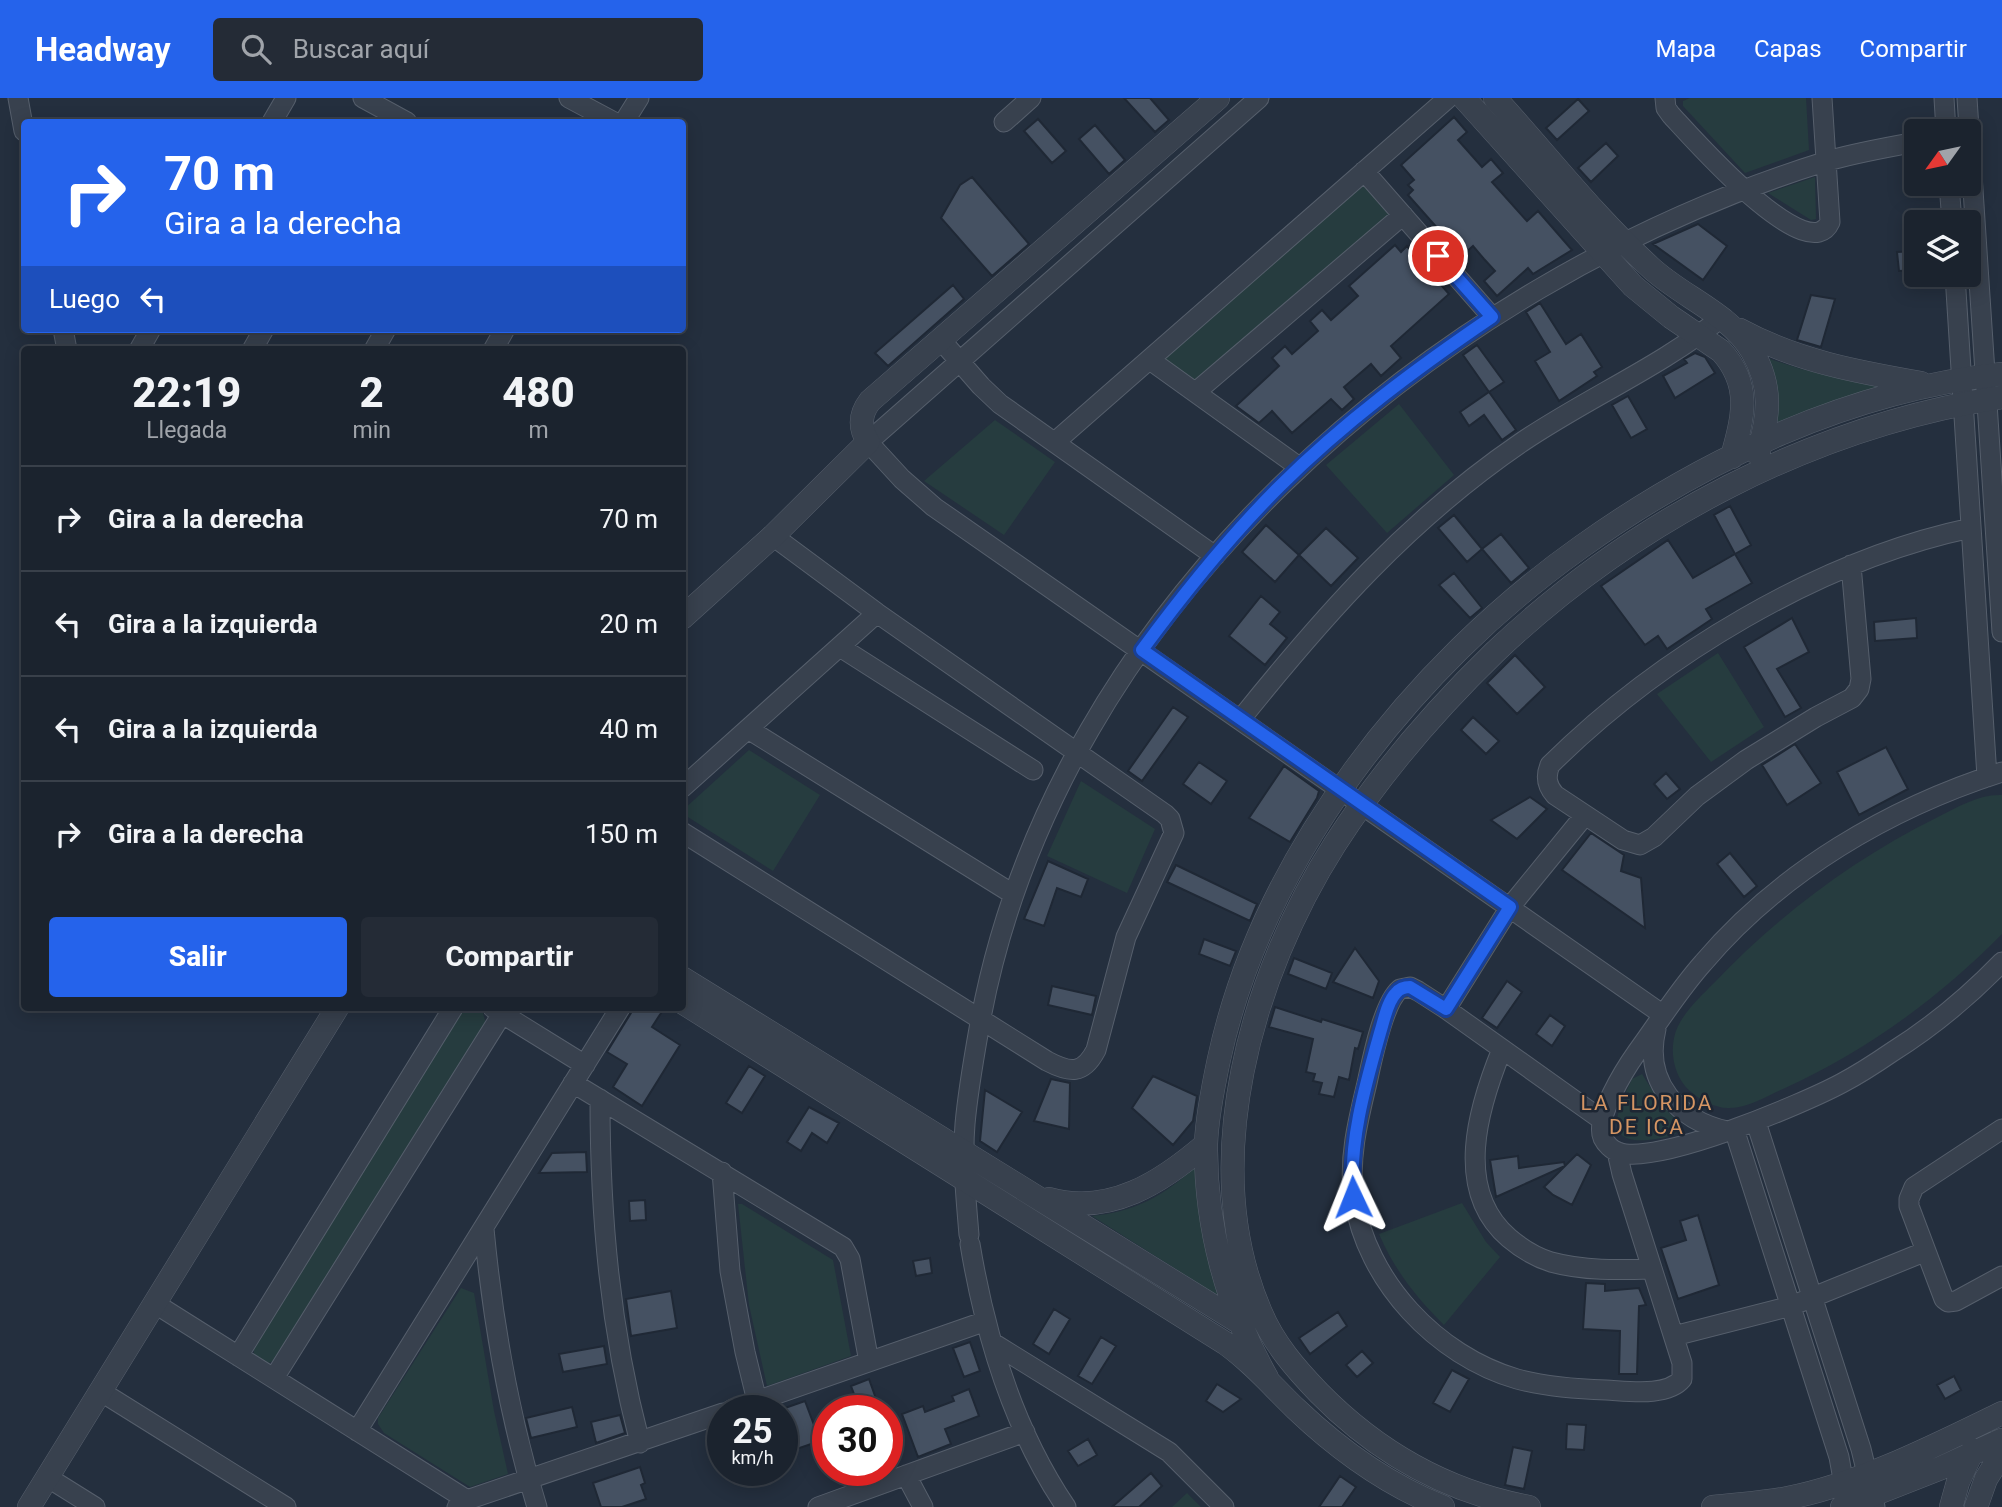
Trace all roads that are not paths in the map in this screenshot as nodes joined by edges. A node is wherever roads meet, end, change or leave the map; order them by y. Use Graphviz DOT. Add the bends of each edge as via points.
graph roads {
  1 [pos="18,98"];
  2 [pos="286,98"];
  3 [pos="363,98"];
  4 [pos="569,98"];
  5 [pos="639,98"];
  6 [pos="1031,98"];
  7 [pos="1218,98"];
  8 [pos="1259,98"];
  9 [pos="1448,98"];
  10 [pos="1464,98"];
  11 [pos="1495,98"];
  12 [pos="1665,98"];
  13 [pos="1822,98"];
  14 [pos="1944,98"];
  15 [pos="1967,98"];
  16 [pos="22,119"];
  17 [pos="274,119"];
  18 [pos="394,119"];
  19 [pos="608,119"];
  20 [pos="626,119"];
  21 [pos="1945,119"];
  22 [pos="1968,119"];
  23 [pos="1004,122"];
  24 [pos="1904,145"];
  25 [pos="1826,162"];
  26 [pos="1364,171"];
  27 [pos="1743,190"];
  28 [pos="1976,196"];
  29 [pos="1403,215"];
  30 [pos="1624,241"];
  31 [pos="1601,253"];
  32 [pos="1956,287"];
  33 [pos="1492,317"];
  34 [pos="1726,322"];
  35 [pos="1699,336"];
  36 [pos="940,339"];
  37 [pos="1150,359"];
  38 [pos="960,362"];
  39 [pos="1994,375"];
  40 [pos="1961,380"];
  41 [pos="1927,384"];
  42 [pos="1197,391"];
  43 [pos="1994,398"];
  44 [pos="1961,404"];
  45 [pos="868,442"];
  46 [pos="1055,442"];
  47 [pos="1761,444"];
  48 [pos="1732,457"];
  49 [pos="1299,467"];
  50 [pos="1751,477"];
  51 [pos="1998,519"];
  52 [pos="1971,528"];
  53 [pos="774,536"];
  54 [pos="1215,556"];
  55 [pos="1851,565"];
  56 [pos="877,613"];
  57 [pos="686,614"];
  58 [pos="2002,632"];
  59 [pos="840,647"];
  60 [pos="1142,650"];
  61 [pos="1240,720"];
  62 [pos="748,729"];
  63 [pos="1078,753"];
  64 [pos="1033,770"];
  65 [pos="1997,774"];
  66 [pos="686,784"];
  67 [pos="1341,790"];
  68 [pos="1363,804"];
  69 [pos="1584,815"];
  70 [pos="686,835"];
  71 [pos="1013,894"];
  72 [pos="1510,907"];
  73 [pos="2002,962"];
  74 [pos="686,980"];
  75 [pos="686,1004"];
  76 [pos="1446,1009"];
  77 [pos="335,1011"];
  78 [pos="451,1011"];
  79 [pos="498,1011"];
  80 [pos="618,1011"];
  81 [pos="981,1019"];
  82 [pos="1660,1019"];
  83 [pos="1502,1049"];
  84 [pos="585,1065"];
  85 [pos="573,1083"];
  86 [pos="600,1100"];
  87 [pos="1602,1119"];
  88 [pos="1756,1122"];
  89 [pos="2002,1129"];
  90 [pos="1731,1130"];
  91 [pos="1206,1143"];
  92 [pos="1233,1146"];
  93 [pos="964,1151"];
  94 [pos="1617,1152"];
  95 [pos="722,1172"];
  96 [pos="965,1178"];
  97 [pos="1037,1196"];
  98 [pos="484,1229"];
  99 [pos="1924,1252"];
  100 [pos="1652,1269"];
  101 [pos="2002,1276"];
  102 [pos="1812,1298"];
  103 [pos="1256,1302"];
  104 [pos="154,1303"];
  105 [pos="1791,1306"];
  106 [pos="986,1321"];
  107 [pos="1240,1323"];
  108 [pos="1212,1334"];
  109 [pos="1674,1336"];
  110 [pos="993,1343"];
  111 [pos="238,1356"];
  112 [pos="1287,1357"];
  113 [pos="869,1362"];
  114 [pos="274,1378"];
  115 [pos="1266,1378"];
  116 [pos="100,1391"];
  117 [pos="756,1395"];
  118 [pos="774,1395"];
  119 [pos="2002,1415"];
  120 [pos="707,1419"];
  121 [pos="357,1431"];
  122 [pos="1025,1432"];
  123 [pos="2002,1440"];
  124 [pos="640,1443"];
  125 [pos="2002,1452"];
  126 [pos="1969,1456"];
  127 [pos="1867,1472"];
  128 [pos="906,1475"];
  129 [pos="47,1477"];
  130 [pos="529,1480"];
  131 [pos="1844,1481"];
  132 [pos="1785,1499"];
  133 [pos="1873,1501"];
  134 [pos="1490,1503"];
  135 [pos="462,1504"];
  136 [pos="1847,1506"];
  137 [pos="29,1507"];
  138 [pos="95,1507"];
  139 [pos="286,1507"];
  140 [pos="537,1507"];
  141 [pos="818,1507"];
  142 [pos="923,1507"];
  143 [pos="1066,1507"];
  144 [pos="1224,1507"];
  145 [pos="1443,1507"];
  146 [pos="1528,1507"];
  147 [pos="1713,1507"];
  148 [pos="1951,1507"];
  149 [pos="1976,1507"];
  1 -- 16 [label="street"];
  2 -- 17 [label="street"];
  3 -- 18 [label="street"];
  4 -- 19 [label="street"];
  5 -- 20 [label="street"];
  6 -- 23 [label="street"];
  7 -- 36 [label="street"];
  8 -- 38 [label="street"];
  9 -- 26 [label="street"];
  10 -- 31 [label="street"];
  11 -- 30 [label="street"];
  12 -- 27 [label="street" via="1671,115"];
  13 -- 25 [label="street"];
  14 -- 21 [label="street"];
  15 -- 22 [label="street"];
  24 -- 25 [label="street"];
  25 -- 27 [label="street"];
  25 -- 27 [label="street" via="1830,222 1818,234 1784,219"];
  26 -- 29 [label="street"];
  26 -- 37 [label="street"];
  27 -- 30 [label="street"];
  28 -- 39 [label="street"];
  29 -- 33 [label="street"];
  29 -- 42 [label="street"];
  30 -- 31 [label="street"];
  30 -- 34 [label="street" via="1668,283"];
  31 -- 33 [label="street"];
  31 -- 35 [label="street" via="1642,294"];
  32 -- 40 [label="street"];
  33 -- 49 [label="street" via="1397,384"];
  34 -- 35 [label="street"];
  34 -- 41 [label="street" via="1801,357"];
  34 -- 47 [label="street" via="1751,350 1765,382 1768,411"];
  35 -- 48 [label="street" via="1721,351 1740,383 1743,412"];
  35 -- 61 [label="street" via="1524,441 1437,507 1342,598"];
  36 -- 38 [label="street"];
  36 -- 45 [label="street" via="866,407 861,421"];
  37 -- 42 [label="street"];
  37 -- 46 [label="street"];
  38 -- 45 [label="street"];
  38 -- 46 [label="street" via="990,395"];
  39 -- 40 [label="street"];
  39 -- 43 [label="street"];
  40 -- 41 [label="street"];
  40 -- 44 [label="street"];
  41 -- 47 [label="street" via="1818,419"];
  42 -- 49 [label="street"];
  43 -- 44 [label="street"];
  43 -- 51 [label="street"];
  44 -- 50 [label="street" via="1853,434"];
  44 -- 52 [label="street"];
  45 -- 53 [label="street"];
  45 -- 60 [label="street" via="934,507"];
  46 -- 54 [label="street"];
  47 -- 48 [label="street"];
  47 -- 50 [label="street"];
  48 -- 50 [label="street" via="1739,472"];
  48 -- 67 [label="street" via="1640,509 1543,576 1453,657"];
  49 -- 54 [label="street"];
  50 -- 68 [label="street" via="1656,529 1559,597 1448,700"];
  51 -- 58 [label="street"];
  52 -- 55 [label="street" via="1913,542"];
  52 -- 65 [label="street"];
  53 -- 56 [label="street"];
  53 -- 57 [label="street"];
  54 -- 60 [label="street"];
  55 -- 69 [label="street" via="1797,590 1708,642 1622,702 1566,750 1550,765 1547,781 1555,795"];
  55 -- 69 [label="street" via="1861,680 1856,695 1746,760 1697,796 1648,842 1633,845"];
  56 -- 59 [label="street"];
  56 -- 63 [label="street"];
  59 -- 62 [label="street"];
  59 -- 64 [label="street"];
  60 -- 61 [label="street"];
  60 -- 63 [label="street"];
  61 -- 67 [label="street"];
  62 -- 66 [label="street"];
  62 -- 71 [label="street"];
  63 -- 71 [label="street" via="1035,836"];
  63 -- 81 [label="street" via="1165,814 1174,833 1126,937 1096,1050 1086,1065 1064,1069"];
  65 -- 82 [label="street" via="1893,817 1803,872 1719,945"];
  67 -- 68 [label="street"];
  67 -- 91 [label="street" via="1284,883 1250,956 1231,1008"];
  68 -- 72 [label="street"];
  68 -- 92 [label="street" via="1305,896 1267,980 1245,1063"];
  69 -- 72 [label="street"];
  70 -- 81 [label="street"];
  71 -- 81 [label="street"];
  72 -- 76 [label="street"];
  72 -- 82 [label="street"];
  73 -- 88 [label="street" via="1952,1009 1894,1051 1843,1082"];
  74 -- 93 [label="street"];
  75 -- 96 [label="street"];
  76 -- 83 [label="street"];
  76 -- 109 [label="street" via="1410,987 1393,996 1358,1124 1352,1178 1357,1216 1395,1292 1417,1318 1455,1349 1493,1370 1537,1384 1587,1390 1672,1388 1684,1373"];
  77 -- 104 [label="street"];
  78 -- 111 [label="street"];
  79 -- 84 [label="street"];
  79 -- 114 [label="street"];
  80 -- 84 [label="street"];
  81 -- 93 [label="street"];
  82 -- 87 [label="street" via="1627,1068"];
  82 -- 90 [label="street" via="1653,1051 1664,1090 1684,1113 1712,1127"];
  83 -- 87 [label="street"];
  83 -- 100 [label="street" via="1484,1105 1475,1161 1478,1191 1495,1223 1520,1247 1549,1261 1596,1269"];
  84 -- 85 [label="street"];
  85 -- 86 [label="street"];
  85 -- 98 [label="street"];
  86 -- 95 [label="street"];
  86 -- 124 [label="street" via="601,1200 609,1285"];
  87 -- 94 [label="street" via="1605,1142"];
  88 -- 90 [label="street"];
  88 -- 102 [label="street"];
  89 -- 99 [label="street" via="1914,1187 1909,1206"];
  90 -- 94 [label="street" via="1664,1150"];
  90 -- 105 [label="street"];
  91 -- 92 [label="street"];
  91 -- 97 [label="street" via="1160,1179 1117,1199 1073,1204"];
  91 -- 107 [label="street" via="1214,1238"];
  92 -- 103 [label="street" via="1236,1218"];
  93 -- 96 [label="street"];
  93 -- 97 [label="street"];
  94 -- 100 [label="street"];
  95 -- 113 [label="street" via="846,1251"];
  95 -- 117 [label="street" via="730,1271"];
  96 -- 106 [label="street" via="970,1239"];
  96 -- 108 [label="street"];
  97 -- 107 [label="street"];
  98 -- 121 [label="street"];
  98 -- 130 [label="street" via="502,1372"];
  99 -- 101 [label="street" via="1948,1302"];
  99 -- 102 [label="street"];
  100 -- 109 [label="street"];
  102 -- 105 [label="street"];
  102 -- 127 [label="street"];
  103 -- 107 [label="street"];
  103 -- 112 [label="street"];
  104 -- 111 [label="street"];
  104 -- 116 [label="street"];
  105 -- 109 [label="street"];
  105 -- 131 [label="street"];
  106 -- 110 [label="street"];
  106 -- 113 [label="street"];
  107 -- 108 [label="street"];
  107 -- 112 [label="street"];
  107 -- 115 [label="street"];
  108 -- 115 [label="street"];
  110 -- 122 [label="street"];
  110 -- 144 [label="street" via="1169,1452"];
  111 -- 114 [label="street"];
  112 -- 134 [label="street" via="1362,1433"];
  113 -- 118 [label="street"];
  114 -- 121 [label="street"];
  115 -- 145 [label="street" via="1338,1446 1391,1481"];
  116 -- 129 [label="street"];
  116 -- 139 [label="street"];
  119 -- 126 [label="street"];
  119 -- 127 [label="street"];
  120 -- 124 [label="street"];
  121 -- 135 [label="street"];
  122 -- 128 [label="street"];
  122 -- 143 [label="street"];
  123 -- 126 [label="street"];
  124 -- 130 [label="street"];
  125 -- 149 [label="street"];
  126 -- 133 [label="street"];
  126 -- 148 [label="street"];
  127 -- 131 [label="street"];
  127 -- 133 [label="street"];
  128 -- 141 [label="street"];
  128 -- 142 [label="street"];
  129 -- 137 [label="street"];
  129 -- 138 [label="street"];
  130 -- 135 [label="street"];
  130 -- 140 [label="street"];
  131 -- 132 [label="street"];
  131 -- 136 [label="street"];
  132 -- 136 [label="street"];
  132 -- 147 [label="street"];
  133 -- 136 [label="street"];
  134 -- 146 [label="street"];
}
